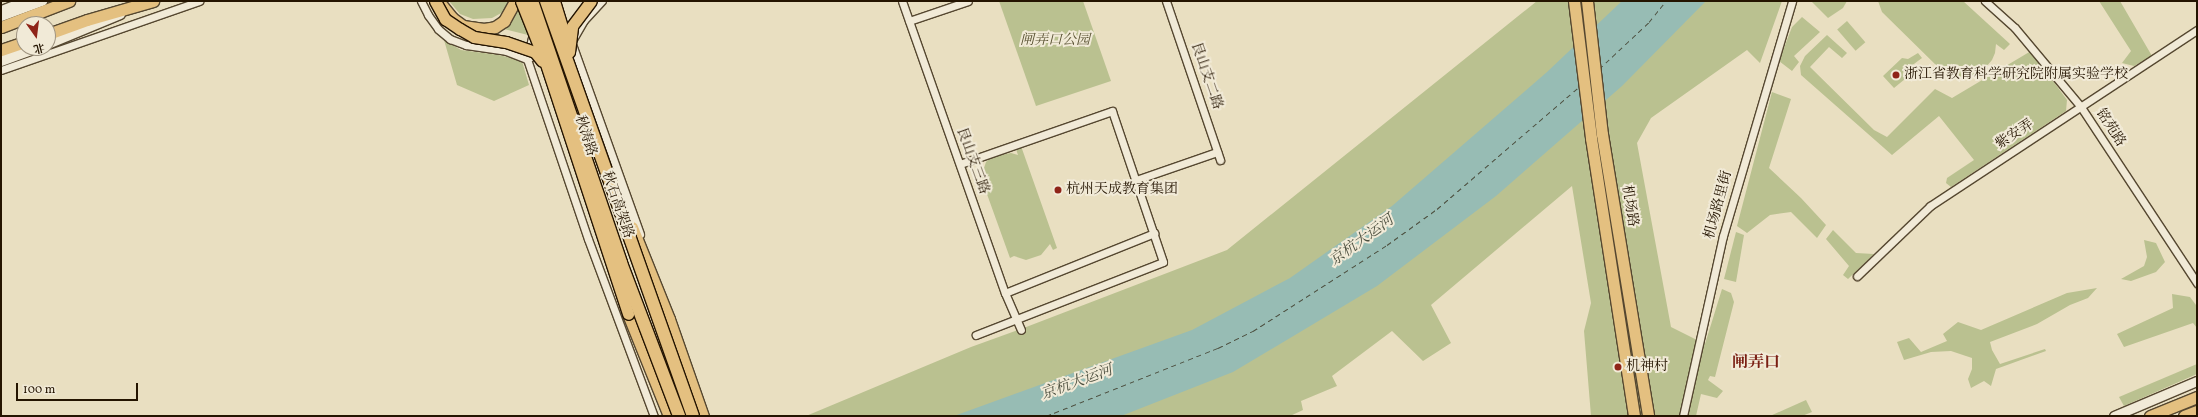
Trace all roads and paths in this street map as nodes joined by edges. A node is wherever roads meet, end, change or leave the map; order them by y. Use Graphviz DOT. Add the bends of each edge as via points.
graph roads {
  1 [pos="22,1"];
  2 [pos="42,1"];
  3 [pos="69,1"];
  4 [pos="153,1"];
  5 [pos="199,1"];
  6 [pos="422,1"];
  7 [pos="434,1"];
  8 [pos="439,1"];
  9 [pos="515,1"];
  10 [pos="521,1"];
  11 [pos="526,1"];
  12 [pos="532,1"];
  13 [pos="546,1"];
  14 [pos="554,1"];
  15 [pos="591,1"];
  16 [pos="602,1"];
  17 [pos="902,1"];
  18 [pos="968,1"];
  19 [pos="1166,1"];
  20 [pos="1792,1"];
  21 [pos="1985,1"];
  22 [pos="1587,2"];
  23 [pos="1574,3"];
  24 [pos="137,6"];
  25 [pos="3,8"];
  26 [pos="909,21"];
  27 [pos="1,27"];
  28 [pos="2197,30"];
  29 [pos="56,31"];
  30 [pos="56,41"];
  31 [pos="16,45"];
  32 [pos="570,47"];
  33 [pos="1,50"];
  34 [pos="16,56"];
  35 [pos="527,59"];
  36 [pos="1,61"];
  37 [pos="547,67"];
  38 [pos="1,70"];
  39 [pos="2081,107"];
  40 [pos="1596,136"];
  41 [pos="1217,152"];
  42 [pos="1220,160"];
  43 [pos="960,164"];
  44 [pos="1136,180"];
  45 [pos="1154,233"];
  46 [pos="1857,276"];
  47 [pos="2197,283"];
  48 [pos="1005,293"];
  49 [pos="628,314"];
  50 [pos="1017,320"];
  51 [pos="1021,330"];
  52 [pos="976,336"];
  53 [pos="630,349"];
  54 [pos="2197,381"];
  55 [pos="2197,397"];
  56 [pos="1685,408"];
  57 [pos="2197,411"];
  58 [pos="654,416"];
  59 [pos="669,416"];
  60 [pos="680,416"];
  61 [pos="693,416"];
  62 [pos="703,416"];
  63 [pos="1634,416"];
  64 [pos="1648,416"];
  65 [pos="1678,416"];
  66 [pos="1683,416"];
  67 [pos="2114,416"];
  68 [pos="2150,416"];
  69 [pos="2184,416"];
  1 -- 25 [label="street"];
  2 -- 25 [label="main road"];
  3 -- 27 [label="main road"];
  4 -- 24 [label="main road"];
  5 -- 38 [label="street"];
  6 -- 35 [label="street" via="438,29 450,39 506,51"];
  7 -- 37 [label="main road, bridge" via="445,18 460,29 474,37 506,42 534,52"];
  8 -- 9 [label="main road" via="452,18 463,26 484,29 495,27 504,21"];
  10 -- 37 [label="main road, 秋涛路, bridge"];
  11 -- 35 [label="street" via="535,26"];
  12 -- 32 [label="street" via="539,26"];
  12 -- 60 [label="highway, 秋石高架路, bridge" via="622,263"];
  13 -- 61 [label="highway, 秋石高架路, bridge"];
  14 -- 32 [label="main road, 秋涛路, bridge"];
  15 -- 32 [label="main road, bridge" via="572,26"];
  16 -- 32 [label="street" via="584,20"];
  17 -- 26 [label="street, 艮山支三路"];
  18 -- 26 [label="street"];
  19 -- 41 [label="street, 艮山支二路"];
  20 -- 56 [label="street, 机场路里街" via="1723,236"];
  21 -- 39 [label="street, 铭苑路" via="2015,28"];
  22 -- 40 [label="main road, 机场路"];
  23 -- 40 [label="main road, 机场路"];
  24 -- 29 [label="main road"];
  24 -- 30 [label="main road"];
  26 -- 43 [label="street, 艮山支三路"];
  28 -- 39 [label="street, 紫安弄"];
  31 -- 33 [label="main road"];
  32 -- 35 [label="street"];
  32 -- 62 [label="main road, 秋涛路" via="628,216 669,319"];
  34 -- 36 [label="main road"];
  35 -- 53 [label="street" via="588,239"];
  37 -- 49 [label="main road, 秋涛路, bridge"];
  39 -- 46 [label="street, 紫安弄" via="1930,206"];
  39 -- 47 [label="street, 铭苑路"];
  40 -- 63 [label="main road, 机场路"];
  40 -- 64 [label="main road, 机场路"];
  41 -- 42 [label="street, 艮山支二路"];
  41 -- 44 [label="street"];
  43 -- 44 [label="street" via="1112,111"];
  43 -- 48 [label="street, 艮山支三路"];
  44 -- 45 [label="street"];
  45 -- 48 [label="street"];
  45 -- 50 [label="street" via="1163,262"];
  48 -- 50 [label="street, 艮山支三路"];
  49 -- 53 [label="street"];
  49 -- 59 [label="main road, 秋涛路"];
  50 -- 51 [label="street, 艮山支三路"];
  50 -- 52 [label="street"];
  53 -- 58 [label="street"];
  54 -- 67 [label="street"];
  55 -- 68 [label="main road"];
  56 -- 65 [label="street, 机场路里街"];
  56 -- 66 [label="street"];
  57 -- 69 [label="main road"];
}
